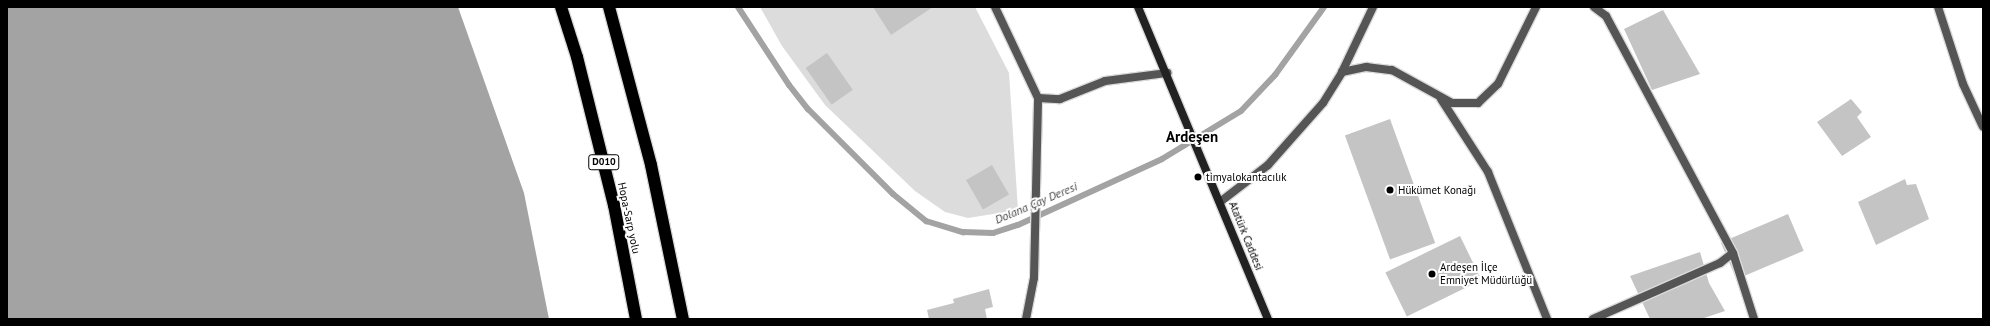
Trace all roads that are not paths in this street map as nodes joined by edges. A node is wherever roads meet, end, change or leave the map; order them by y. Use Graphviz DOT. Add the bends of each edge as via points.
graph roads {
  1 [pos="561,7"];
  2 [pos="609,7"];
  3 [pos="995,7"];
  4 [pos="1138,7"];
  5 [pos="1373,7"];
  6 [pos="1536,7"];
  7 [pos="1594,7"];
  8 [pos="1938,7"];
  9 [pos="1342,72"];
  10 [pos="1167,73"];
  11 [pos="1038,98"];
  12 [pos="1441,98"];
  13 [pos="1983,127"];
  14 [pos="1220,202"];
  15 [pos="1733,253"];
  16 [pos="636,319"];
  17 [pos="682,319"];
  18 [pos="1026,319"];
  19 [pos="1268,319"];
  20 [pos="1547,319"];
  21 [pos="1593,319"];
  22 [pos="1754,319"];
  1 -- 16 [label="highway, Hopa-Sarp yolu / D010" via="577,57 614,205"];
  2 -- 17 [label="highway" via="651,165"];
  3 -- 11 [label="street"];
  4 -- 10 [label="main road, Atatürk Caddesi"];
  5 -- 9 [label="street"];
  6 -- 12 [label="street" via="1498,84 1478,102 1452,103"];
  7 -- 15 [label="street" via="1606,16"];
  8 -- 13 [label="street" via="1963,84"];
  9 -- 12 [label="street" via="1366,67 1392,70"];
  9 -- 14 [label="street" via="1323,103 1268,165"];
  10 -- 11 [label="street" via="1105,82 1060,99"];
  10 -- 14 [label="main road, Atatürk Caddesi"];
  11 -- 18 [label="street" via="1034,278"];
  12 -- 20 [label="street" via="1488,172"];
  14 -- 19 [label="main road, Atatürk Caddesi"];
  15 -- 21 [label="street" via="1720,263"];
  15 -- 22 [label="street"];
}
